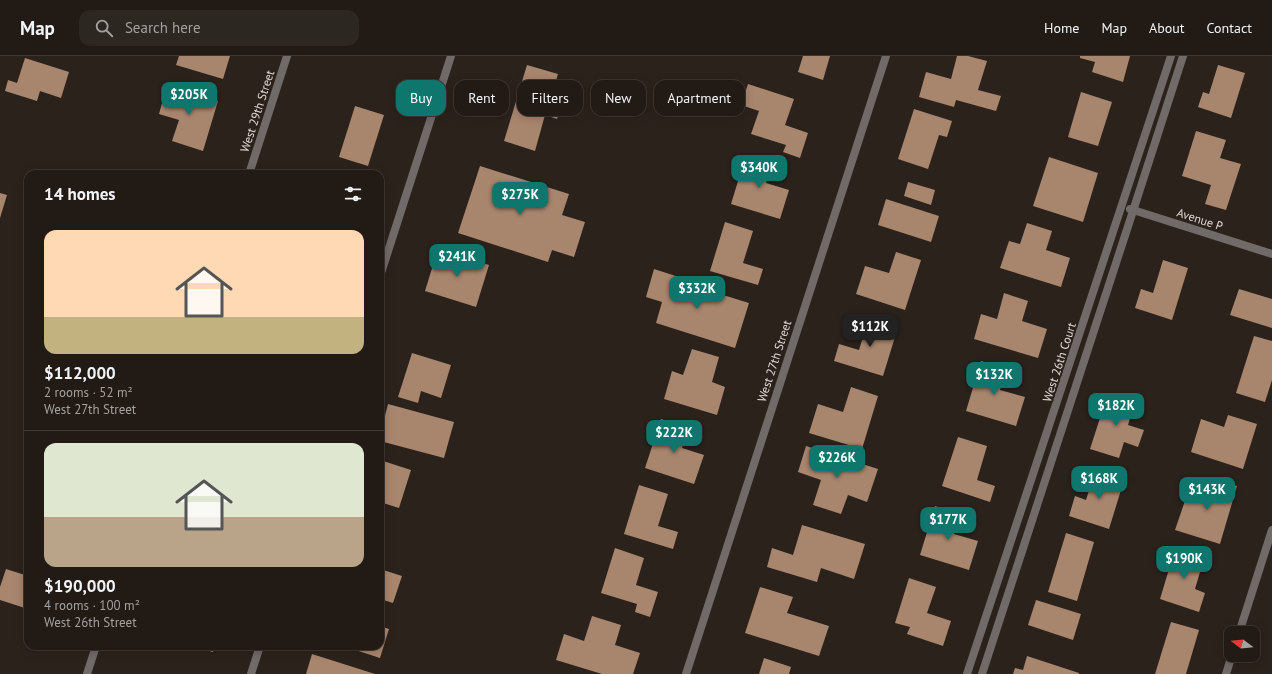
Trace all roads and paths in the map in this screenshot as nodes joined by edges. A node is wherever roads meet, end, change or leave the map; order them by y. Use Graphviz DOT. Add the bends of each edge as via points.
graph roads {
  1 [pos="287,56"];
  2 [pos="451,56"];
  3 [pos="886,56"];
  4 [pos="1171,56"];
  5 [pos="1183,56"];
  6 [pos="250,170"];
  7 [pos="1122,205"];
  8 [pos="1133,210"];
  9 [pos="1272,254"];
  10 [pos="384,264"];
  11 [pos="1272,530"];
  12 [pos="1241,626"];
  13 [pos="95,650"];
  14 [pos="259,650"];
  15 [pos="1230,662"];
  16 [pos="87,674"];
  17 [pos="251,674"];
  18 [pos="686,674"];
  19 [pos="968,674"];
  20 [pos="982,674"];
  21 [pos="1226,674"];
  1 -- 6 [label="street, West 29th Street"];
  2 -- 10 [label="street"];
  3 -- 18 [label="street, West 27th Street"];
  4 -- 7 [label="street, West 26th Court"];
  5 -- 8 [label="street, West 26th Court"];
  7 -- 8 [label="street, Avenue P"];
  7 -- 19 [label="street, West 26th Court"];
  8 -- 9 [label="street, Avenue P"];
  8 -- 20 [label="street, West 26th Court"];
  11 -- 12 [label="street"];
  13 -- 16 [label="street"];
  14 -- 17 [label="street"];
  15 -- 21 [label="street"];
}
